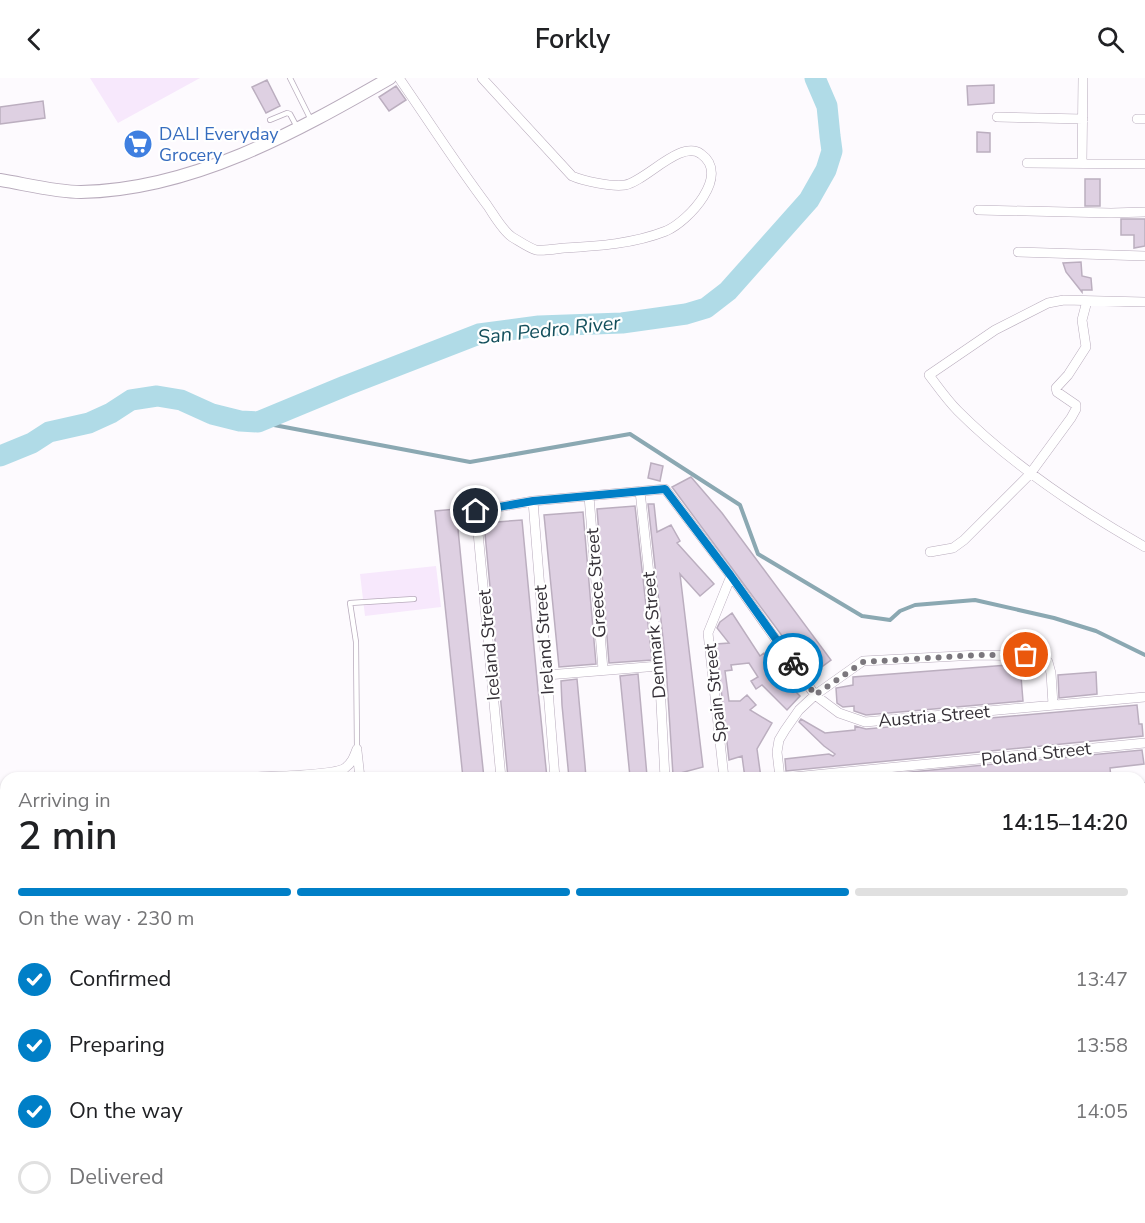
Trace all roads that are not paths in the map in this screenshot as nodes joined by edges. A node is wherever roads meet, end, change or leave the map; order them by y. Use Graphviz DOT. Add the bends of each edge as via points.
graph roads {
  1 [pos="290,78"];
  2 [pos="390,78"];
  3 [pos="399,78"];
  4 [pos="483,78"];
  5 [pos="1083,78"];
  6 [pos="997,117"];
  7 [pos="1083,119"];
  8 [pos="270,120"];
  9 [pos="312,123"];
  10 [pos="298,129"];
  11 [pos="1027,163"];
  12 [pos="1082,163"];
  13 [pos="1145,164"];
  14 [pos="0,180"];
  15 [pos="978,210"];
  16 [pos="1145,212"];
  17 [pos="1018,252"];
  18 [pos="1145,256"];
  19 [pos="1087,302"];
  20 [pos="1145,302"];
  21 [pos="1030,474"];
  22 [pos="640,491"];
  23 [pos="589,496"];
  24 [pos="533,501"];
  25 [pos="476,511"];
  26 [pos="1145,547"];
  27 [pos="930,552"];
  28 [pos="731,576"];
  29 [pos="414,599"];
  30 [pos="659,666"];
  31 [pos="603,670"];
  32 [pos="547,675"];
  33 [pos="815,695"];
  34 [pos="1145,697"];
  35 [pos="1053,705"];
  36 [pos="1145,743"];
  37 [pos="357,749"];
  38 [pos="327,772"];
  39 [pos="359,772"];
  40 [pos="500,772"];
  41 [pos="555,772"];
  42 [pos="665,772"];
  43 [pos="723,772"];
  44 [pos="780,772"];
  45 [pos="843,772"];
  1 -- 9 [label="lane"];
  2 -- 9 [label="street"];
  3 -- 4 [label="street" via="510,235 536,250 614,245 668,230 695,208 711,183 710,162 692,150 677,154 627,185 572,176"];
  5 -- 7 [label="street"];
  6 -- 7 [label="street"];
  7 -- 12 [label="street"];
  8 -- 10 [label="lane" via="290,114"];
  9 -- 10 [label="street"];
  10 -- 14 [label="street" via="202,170 151,185 80,192"];
  11 -- 12 [label="street"];
  12 -- 13 [label="street"];
  15 -- 16 [label="street"];
  17 -- 18 [label="street"];
  19 -- 20 [label="street"];
  19 -- 21 [label="street" via="1082,320 1086,347 1056,388 1076,409"];
  19 -- 21 [label="street" via="1048,303 995,330 929,375 957,410"];
  21 -- 26 [label="street"];
  21 -- 27 [label="street" via="953,548"];
  22 -- 23 [label="street, Austria Street"];
  22 -- 28 [label="street, Austria Street" via="665,489"];
  22 -- 30 [label="street, Denmark Street"];
  23 -- 24 [label="street, Austria Street"];
  23 -- 31 [label="street, Greece Street"];
  24 -- 25 [label="street, Austria Street"];
  24 -- 32 [label="street, Ireland Street"];
  25 -- 40 [label="street, Iceland Street"];
  28 -- 33 [label="street, Austria Street"];
  28 -- 43 [label="street, Spain Street" via="708,633"];
  29 -- 37 [label="lane" via="350,603 356,642"];
  30 -- 31 [label="street"];
  30 -- 42 [label="street, Denmark Street"];
  31 -- 32 [label="street"];
  32 -- 41 [label="street, Ireland Street"];
  33 -- 35 [label="street, Austria Street" via="839,713 865,722"];
  33 -- 35 [label="street" via="863,662 978,655 1039,656 1048,662"];
  33 -- 44 [label="street" via="799,710 779,740"];
  34 -- 35 [label="street, Austria Street"];
  36 -- 45 [label="street, Poland Street"];
  37 -- 38 [label="street" via="352,762 343,770"];
  37 -- 39 [label="street"];
}
